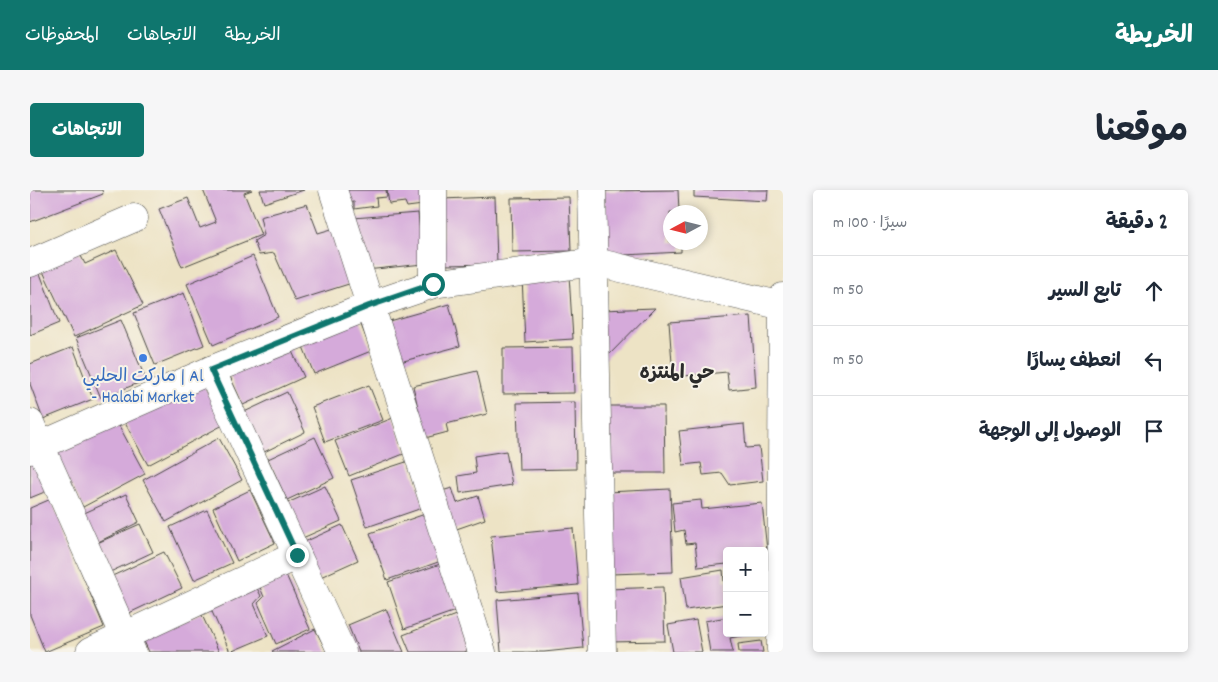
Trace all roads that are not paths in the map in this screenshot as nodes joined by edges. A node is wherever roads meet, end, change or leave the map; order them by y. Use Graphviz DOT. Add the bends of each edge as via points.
graph roads {
  1 [pos="333,190"];
  2 [pos="433,190"];
  3 [pos="592,190"];
  4 [pos="134,218"];
  5 [pos="595,262"];
  6 [pos="30,263"];
  7 [pos="433,284"];
  8 [pos="783,298"];
  9 [pos="369,306"];
  10 [pos="783,306"];
  11 [pos="211,370"];
  12 [pos="33,439"];
  13 [pos="297,555"];
  14 [pos="128,644"];
  15 [pos="781,650"];
  16 [pos="90,652"];
  17 [pos="342,652"];
  18 [pos="482,652"];
  19 [pos="602,652"];
  1 -- 9 [label="street"];
  2 -- 7 [label="street"];
  3 -- 5 [label="street"];
  4 -- 6 [label="street"];
  5 -- 7 [label="street"];
  5 -- 10 [label="street"];
  5 -- 19 [label="street"];
  7 -- 9 [label="street"];
  8 -- 10 [label="street"];
  9 -- 11 [label="street"];
  9 -- 18 [label="street"];
  10 -- 15 [label="street"];
  11 -- 12 [label="street"];
  11 -- 13 [label="street"];
  12 -- 14 [label="street"];
  13 -- 14 [label="street"];
  13 -- 17 [label="street"];
  14 -- 16 [label="street"];
}
